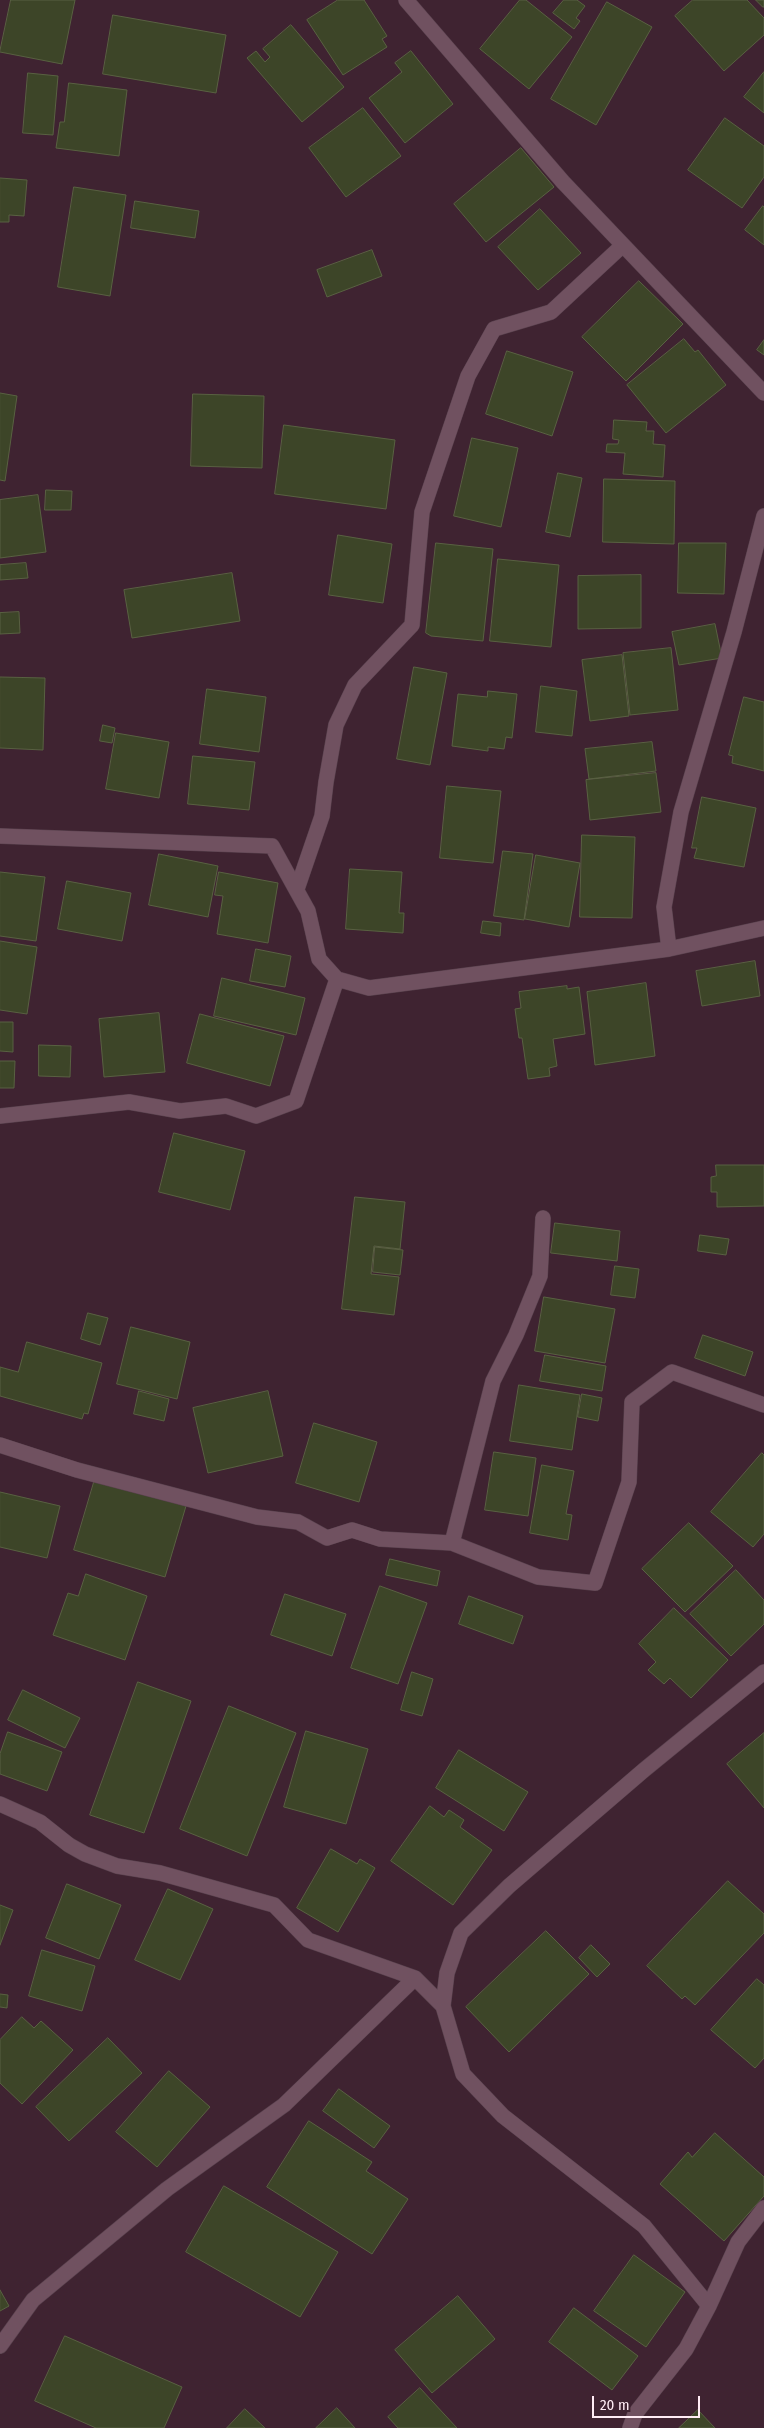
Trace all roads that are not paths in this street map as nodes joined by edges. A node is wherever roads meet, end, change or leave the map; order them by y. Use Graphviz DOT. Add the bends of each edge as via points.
graph roads {
  1 [pos="406,0"];
  2 [pos="623,245"];
  3 [pos="764,393"];
  4 [pos="764,516"];
  5 [pos="0,836"];
  6 [pos="296,890"];
  7 [pos="764,928"];
  8 [pos="668,949"];
  9 [pos="337,979"];
  10 [pos="0,1116"];
  11 [pos="543,1218"];
  12 [pos="764,1405"];
  13 [pos="0,1445"];
  14 [pos="452,1543"];
  15 [pos="764,1672"];
  16 [pos="0,1804"];
  17 [pos="415,1978"];
  18 [pos="443,2006"];
  19 [pos="764,2208"];
  20 [pos="709,2306"];
  21 [pos="0,2346"];
  22 [pos="630,2428"];
  1 -- 2 [label="street" via="563,182"];
  2 -- 3 [label="street"];
  2 -- 6 [label="street" via="551,312 494,329 468,376 422,512 412,625 355,685 336,725 322,816"];
  4 -- 8 [label="street" via="681,812 664,907"];
  5 -- 6 [label="street" via="272,846"];
  6 -- 9 [label="street" via="308,911 319,959"];
  7 -- 8 [label="street"];
  8 -- 9 [label="street" via="369,988"];
  9 -- 10 [label="street" via="296,1100 256,1116 226,1106 180,1111 128,1102"];
  11 -- 14 [label="street" via="540,1276 493,1381"];
  12 -- 14 [label="street" via="672,1372 632,1402 629,1482 595,1583 538,1577"];
  13 -- 14 [label="street" via="78,1470 257,1517 298,1522 327,1538 352,1530 380,1539"];
  15 -- 18 [label="street" via="517,1879 461,1933 447,1973"];
  16 -- 17 [label="street" via="40,1822 85,1854 116,1866 160,1873 274,1905 308,1940"];
  17 -- 18 [label="street"];
  17 -- 21 [label="street" via="284,2105 167,2189 33,2300"];
  18 -- 20 [label="street" via="463,2074 503,2116 644,2226"];
  19 -- 20 [label="street" via="738,2242"];
  20 -- 22 [label="street" via="686,2349 635,2414"];
}
